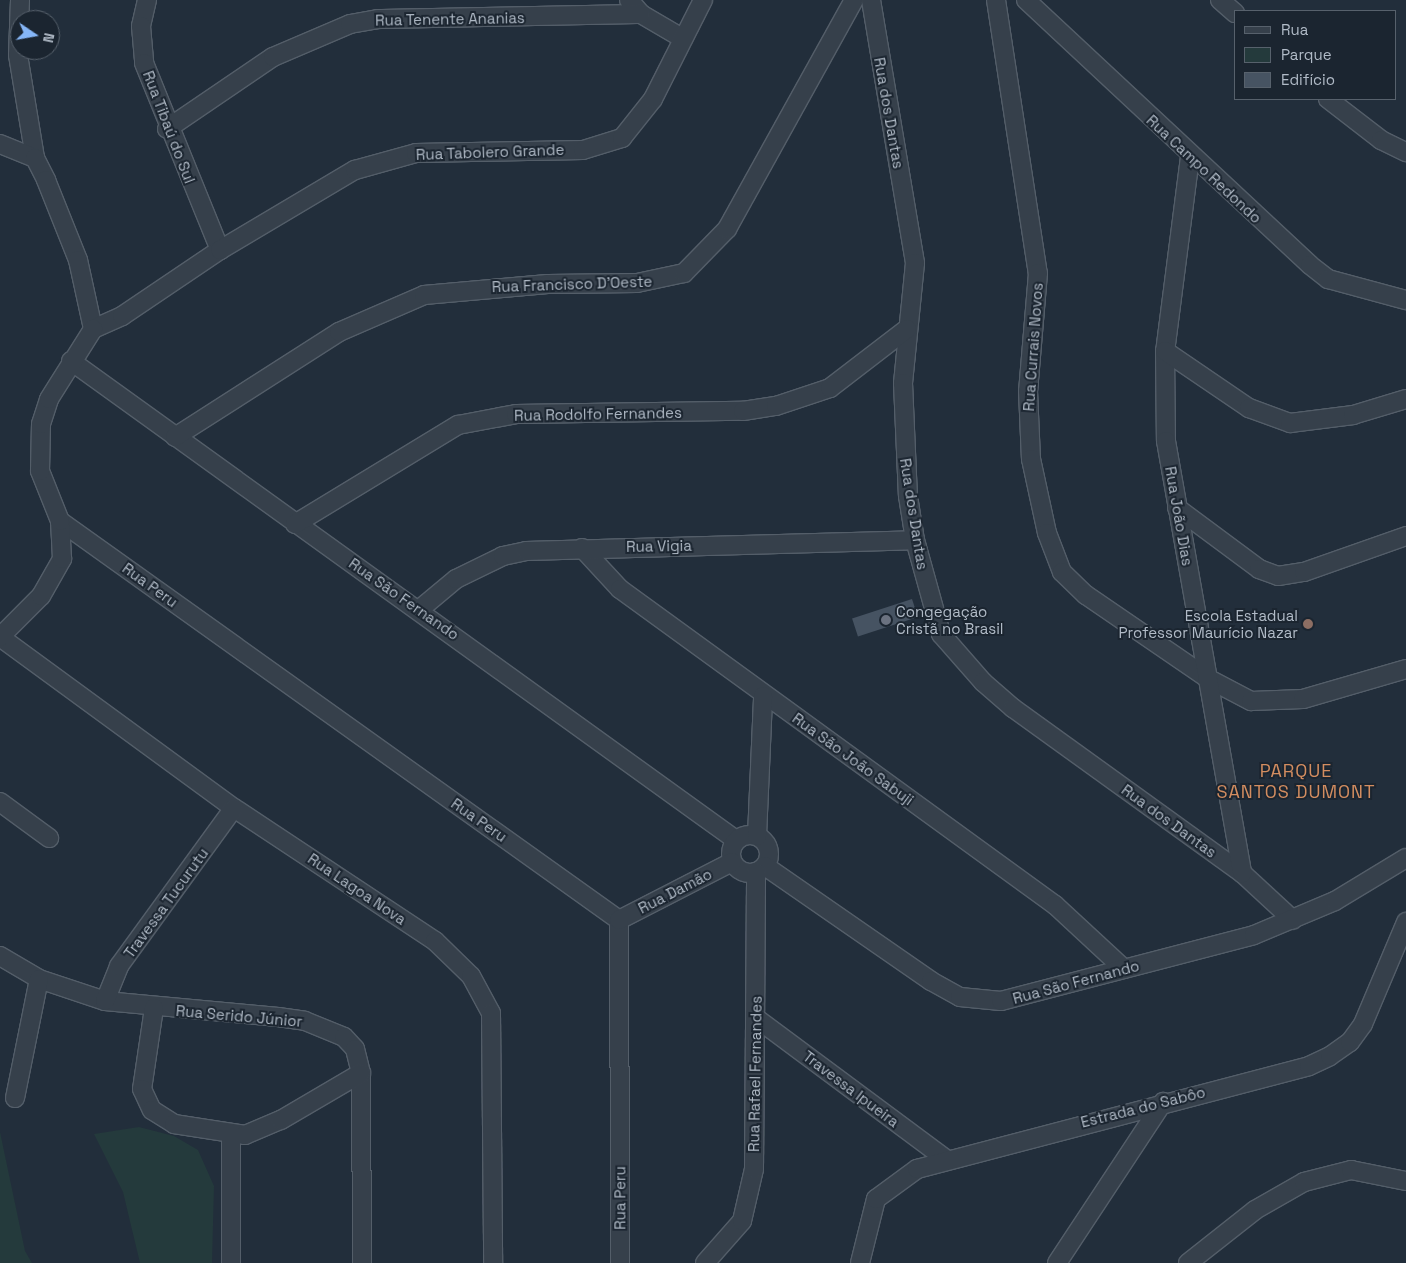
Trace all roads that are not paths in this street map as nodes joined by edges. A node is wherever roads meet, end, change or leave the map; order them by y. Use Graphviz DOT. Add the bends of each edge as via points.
graph roads {
  1 [pos="20,0"];
  2 [pos="147,0"];
  3 [pos="611,0"];
  4 [pos="629,0"];
  5 [pos="703,0"];
  6 [pos="854,0"];
  7 [pos="871,0"];
  8 [pos="996,0"];
  9 [pos="1026,0"];
  10 [pos="1220,0"];
  11 [pos="1234,12"];
  12 [pos="642,14"];
  13 [pos="602,18"];
  14 [pos="682,38"];
  15 [pos="1329,100"];
  16 [pos="167,129"];
  17 [pos="0,144"];
  18 [pos="1406,152"];
  19 [pos="1190,157"];
  20 [pos="35,158"];
  21 [pos="220,250"];
  22 [pos="1406,300"];
  23 [pos="93,329"];
  24 [pos="907,329"];
  25 [pos="1165,351"];
  26 [pos="70,361"];
  27 [pos="1406,399"];
  28 [pos="175,437"];
  29 [pos="1177,508"];
  30 [pos="60,522"];
  31 [pos="295,524"];
  32 [pos="1406,536"];
  33 [pos="915,540"];
  34 [pos="582,548"];
  35 [pos="420,609"];
  36 [pos="0,637"];
  37 [pos="1406,669"];
  38 [pos="1207,678"];
  39 [pos="763,696"];
  40 [pos="0,802"];
  41 [pos="234,808"];
  42 [pos="757,836"];
  43 [pos="49,838"];
  44 [pos="736,840"];
  45 [pos="1406,858"];
  46 [pos="732,862"];
  47 [pos="761,869"];
  48 [pos="1242,873"];
  49 [pos="619,920"];
  50 [pos="1293,920"];
  51 [pos="1406,922"];
  52 [pos="0,956"];
  53 [pos="1400,961"];
  54 [pos="1124,970"];
  55 [pos="39,979"];
  56 [pos="105,1001"];
  57 [pos="154,1008"];
  58 [pos="756,1018"];
  59 [pos="361,1073"];
  60 [pos="15,1098"];
  61 [pos="1163,1102"];
  62 [pos="231,1135"];
  63 [pos="946,1159"];
  64 [pos="1406,1181"];
  65 [pos="707,1262"];
  66 [pos="231,1263"];
  67 [pos="362,1263"];
  68 [pos="493,1263"];
  69 [pos="620,1263"];
  70 [pos="860,1263"];
  71 [pos="1057,1263"];
  72 [pos="1188,1263"];
  1 -- 20 [label="street" via="18,55"];
  2 -- 16 [label="street, Rua Tibaú do Sul" via="141,26 142,54"];
  3 -- 13 [label="street"];
  4 -- 12 [label="street"];
  5 -- 14 [label="street, Rua Tabolero Grande"];
  6 -- 28 [label="street, Rua Francisco D'Oeste" via="727,229 684,273 655,281 460,290 417,298 339,332"];
  7 -- 24 [label="street, Rua dos Dantas" via="915,263"];
  8 -- 38 [label="street, Rua Currais Novos" via="1038,273 1028,426 1046,533 1062,572 1073,584"];
  9 -- 19 [label="street, Rua Campo Redondo"];
  10 -- 11 [label="street"];
  12 -- 13 [label="street, Rua Tenente Ananias"];
  12 -- 14 [label="street"];
  13 -- 16 [label="street, Rua Tenente Ananias" via="409,18 350,24 274,57"];
  14 -- 21 [label="street, Rua Tabolero Grande" via="643,116 614,141 583,150 416,153 381,162 320,188"];
  15 -- 18 [label="street" via="1381,140"];
  16 -- 21 [label="street, Rua Tibaú do Sul"];
  17 -- 20 [label="street"];
  19 -- 22 [label="street, Rua Campo Redondo" via="1328,278"];
  19 -- 25 [label="street, Rua João Dias"];
  20 -- 23 [label="street" via="66,226"];
  21 -- 23 [label="street, Rua Tabolero Grande" via="122,316"];
  23 -- 26 [label="street"];
  24 -- 31 [label="street, Rua Rodolfo Fernandes" via="830,388 776,406 743,411 506,415 458,424"];
  24 -- 33 [label="street, Rua dos Dantas" via="903,444"];
  25 -- 27 [label="street" via="1249,408 1290,423 1353,415"];
  25 -- 29 [label="street, Rua João Dias" via="1166,441"];
  26 -- 28 [label="street, Rua São Fernando"];
  26 -- 30 [label="street" via="49,399 38,449 40,471"];
  28 -- 31 [label="street, Rua São Fernando"];
  29 -- 32 [label="street" via="1259,569 1278,576 1304,572"];
  29 -- 38 [label="street, Rua João Dias"];
  30 -- 36 [label="street" via="62,559 54,578"];
  30 -- 49 [label="street, Rua Peru"];
  31 -- 35 [label="street, Rua São Fernando"];
  33 -- 34 [label="street, Rua Vigia"];
  33 -- 48 [label="street, Rua dos Dantas" via="941,634 983,682"];
  34 -- 35 [label="street, Rua Vigia" via="503,556 456,579"];
  34 -- 39 [label="street, Rua São João Sabuji" via="620,589"];
  35 -- 44 [label="street, Rua São Fernando"];
  36 -- 41 [label="street, Rua Lagoa Nova"];
  37 -- 38 [label="street, Rua Currais Novos" via="1278,702 1236,697"];
  38 -- 48 [label="street, Rua João Dias"];
  39 -- 42 [label="street"];
  39 -- 54 [label="street, Rua São João Sabuji" via="1055,905"];
  40 -- 43 [label="street"];
  41 -- 56 [label="street, Travessa Tucurutu" via="119,966"];
  41 -- 68 [label="street, Rua Lagoa Nova" via="435,941 483,992 491,1013 493,1041"];
  42 -- 44 [label="street"];
  42 -- 47 [label="street" via="768,849"];
  44 -- 46 [label="street"];
  45 -- 50 [label="street, Rua São Fernando"];
  46 -- 47 [label="street" via="744,873"];
  46 -- 49 [label="street, Rua Damão"];
  47 -- 54 [label="street, Rua São Fernando" via="931,982 960,997 1001,1001"];
  47 -- 58 [label="street, Rua Rafael Fernandes"];
  48 -- 50 [label="street, Rua dos Dantas"];
  49 -- 69 [label="street, Rua Peru"];
  50 -- 54 [label="street, Rua São Fernando" via="1254,935"];
  51 -- 53 [label="street, Estrada do Sabôo"];
  52 -- 55 [label="street, Rua Serido Júnior"];
  53 -- 61 [label="street, Estrada do Sabôo" via="1350,1042 1330,1056 1309,1066"];
  55 -- 56 [label="street, Rua Serido Júnior"];
  55 -- 60 [label="street"];
  56 -- 57 [label="street, Rua Serido Júnior"];
  57 -- 59 [label="street, Rua Serido Júnior" via="305,1021 344,1037 355,1049"];
  57 -- 62 [label="street" via="143,1075 146,1103 174,1124"];
  58 -- 63 [label="street, Travessa Ipueira"];
  58 -- 65 [label="street, Rua Rafael Fernandes" via="750,1200 742,1221"];
  59 -- 62 [label="street" via="257,1132"];
  59 -- 67 [label="street, Rua Serido Júnior"];
  61 -- 63 [label="street, Estrada do Sabôo"];
  61 -- 71 [label="street"];
  62 -- 66 [label="street"];
  63 -- 70 [label="street, Estrada do Sabôo" via="900,1177 876,1198"];
  64 -- 72 [label="street" via="1351,1170 1312,1179 1255,1210"];
}
